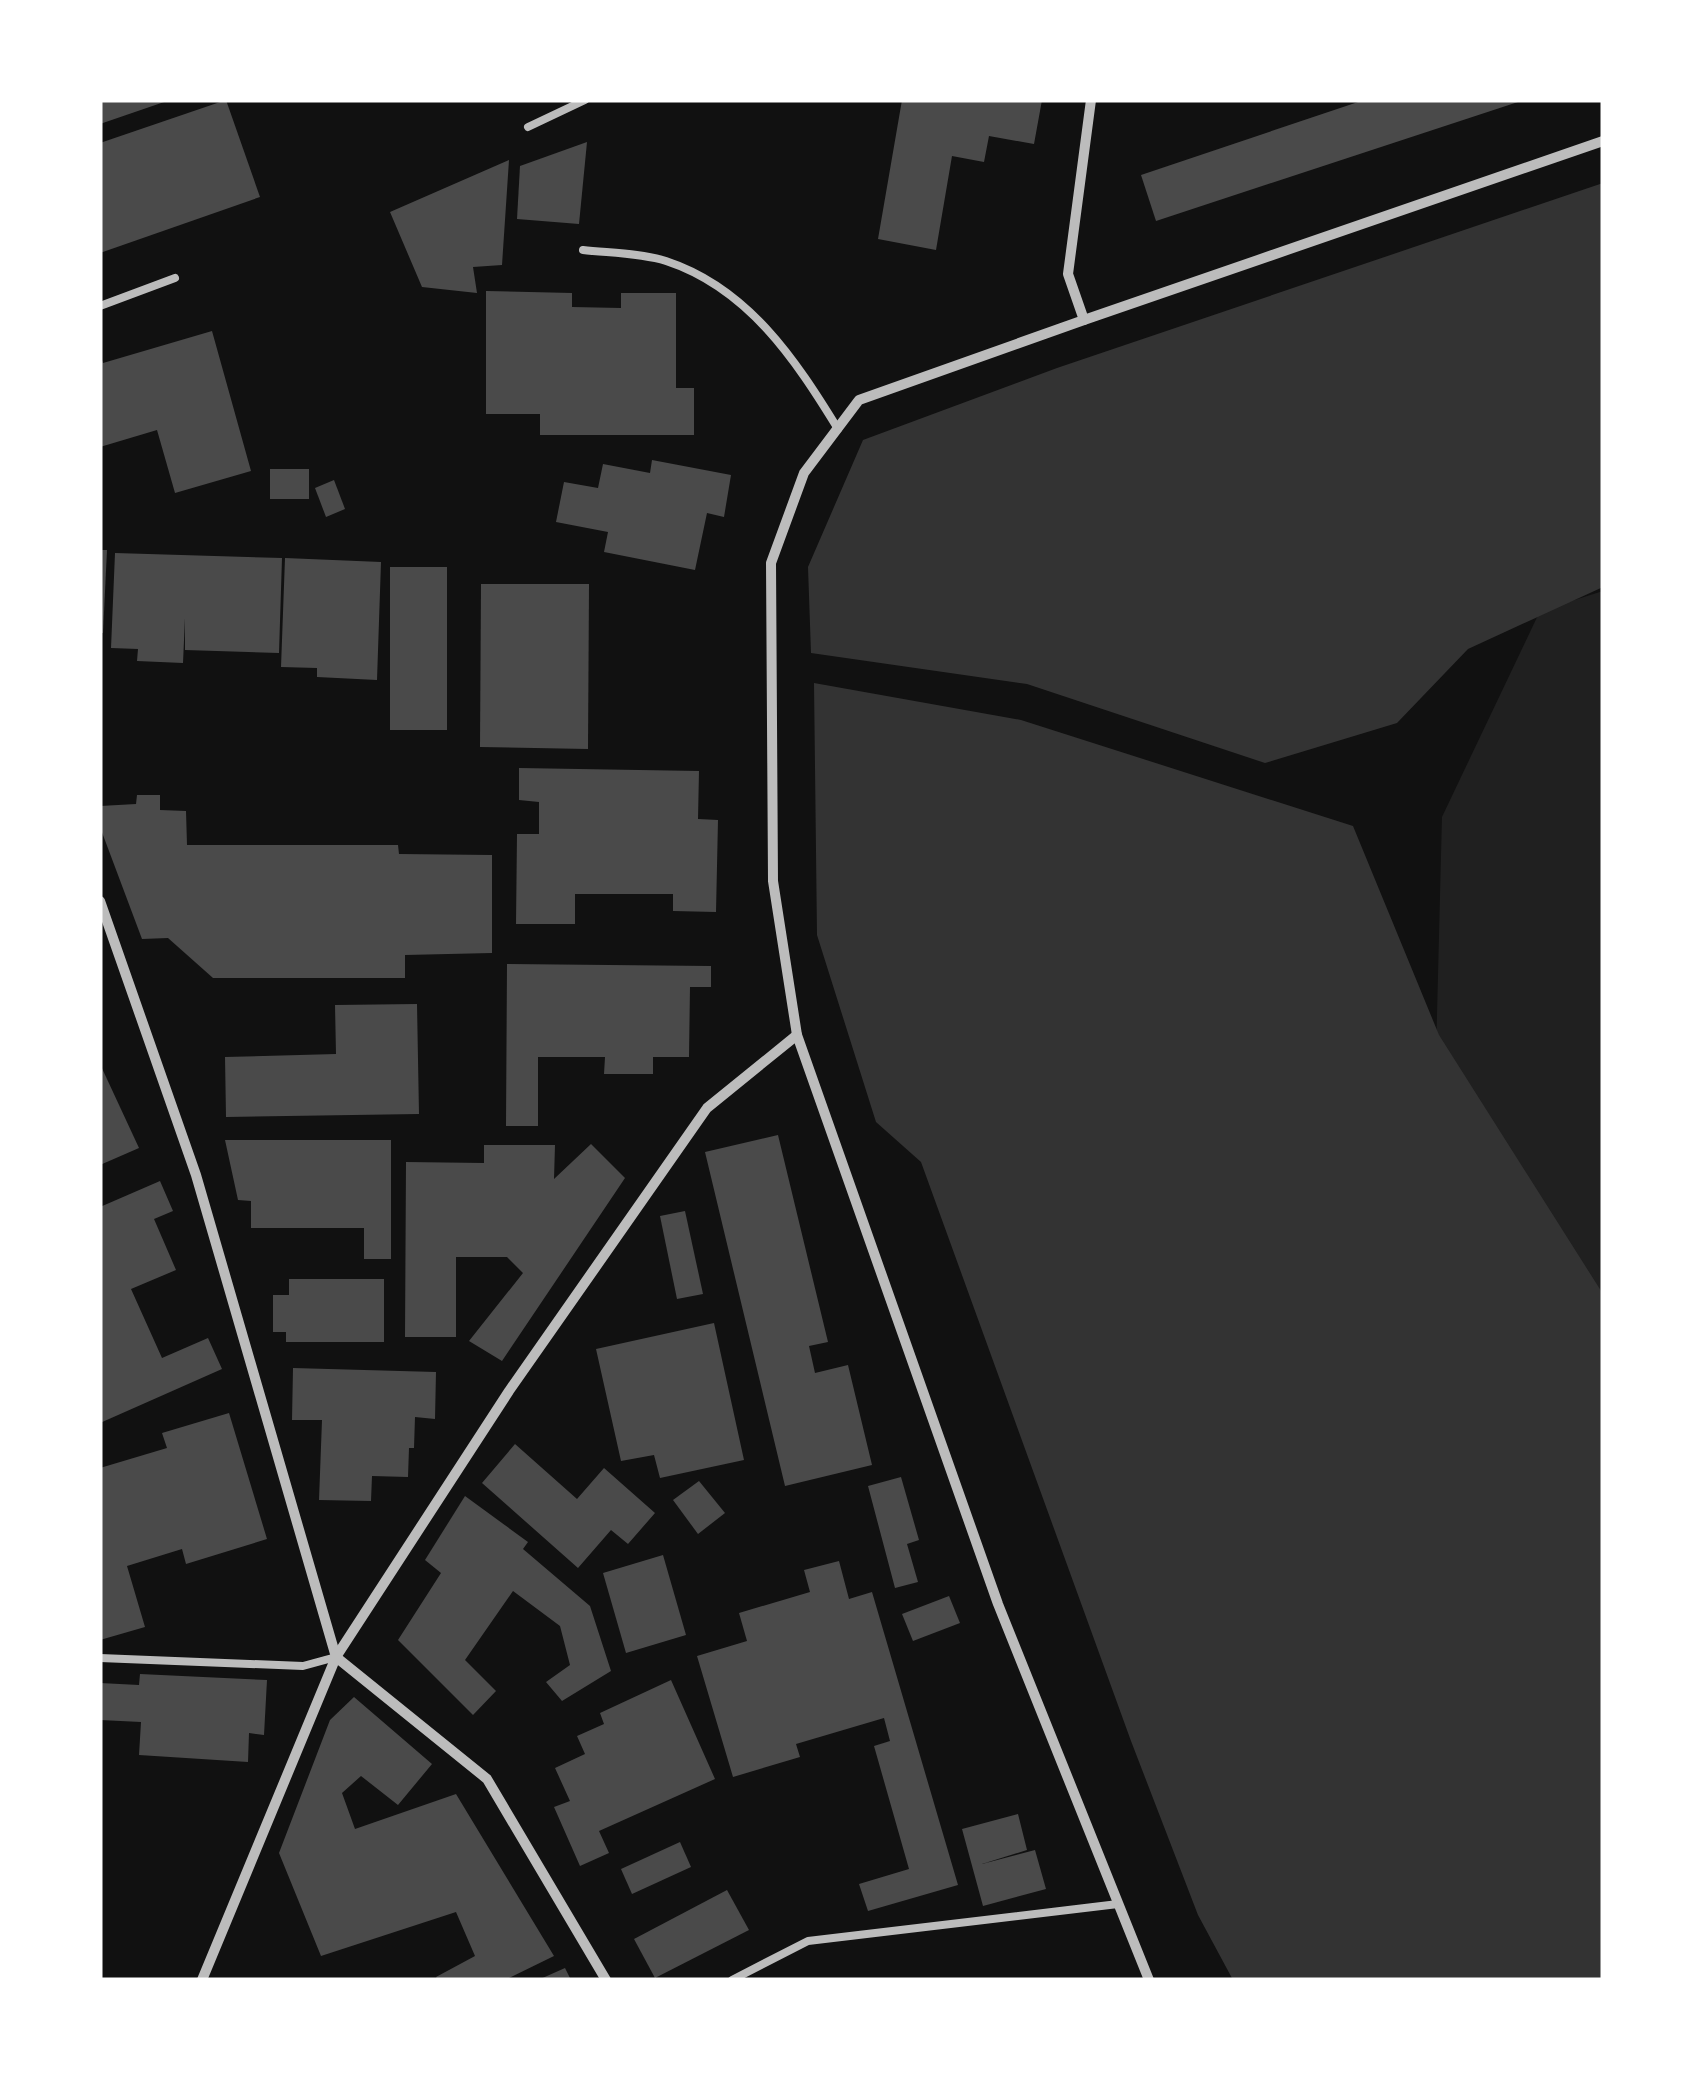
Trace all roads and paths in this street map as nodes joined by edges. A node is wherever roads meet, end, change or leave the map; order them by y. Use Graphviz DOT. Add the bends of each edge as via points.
graph roads {
  1 [pos="585,100"];
  2 [pos="1091,100"];
  3 [pos="528,127"];
  4 [pos="1603,142"];
  5 [pos="582,250"];
  6 [pos="175,278"];
  7 [pos="100,306"];
  8 [pos="1084,320"];
  9 [pos="838,428"];
  10 [pos="100,902"];
  11 [pos="105,932"];
  12 [pos="797,1035"];
  13 [pos="336,1657"];
  14 [pos="100,1658"];
  15 [pos="1118,1904"];
  16 [pos="202,1980"];
  17 [pos="606,1980"];
  18 [pos="732,1980"];
  19 [pos="1149,1980"];
  1 -- 3 [label="lane"];
  2 -- 8 [label="street" via="1068,274"];
  4 -- 8 [label="street"];
  5 -- 9 [label="lane" via="663,260 702,276 756,314"];
  6 -- 7 [label="lane"];
  8 -- 9 [label="street" via="859,400"];
  9 -- 12 [label="street" via="804,473 771,563 773,881"];
  10 -- 11 [label="street"];
  11 -- 13 [label="street" via="196,1175"];
  12 -- 13 [label="street" via="707,1108 508,1391"];
  12 -- 15 [label="street" via="998,1604"];
  13 -- 14 [label="lane" via="303,1666"];
  13 -- 16 [label="street"];
  13 -- 17 [label="street" via="487,1779"];
  15 -- 18 [label="lane" via="808,1941"];
  15 -- 19 [label="street"];
}
